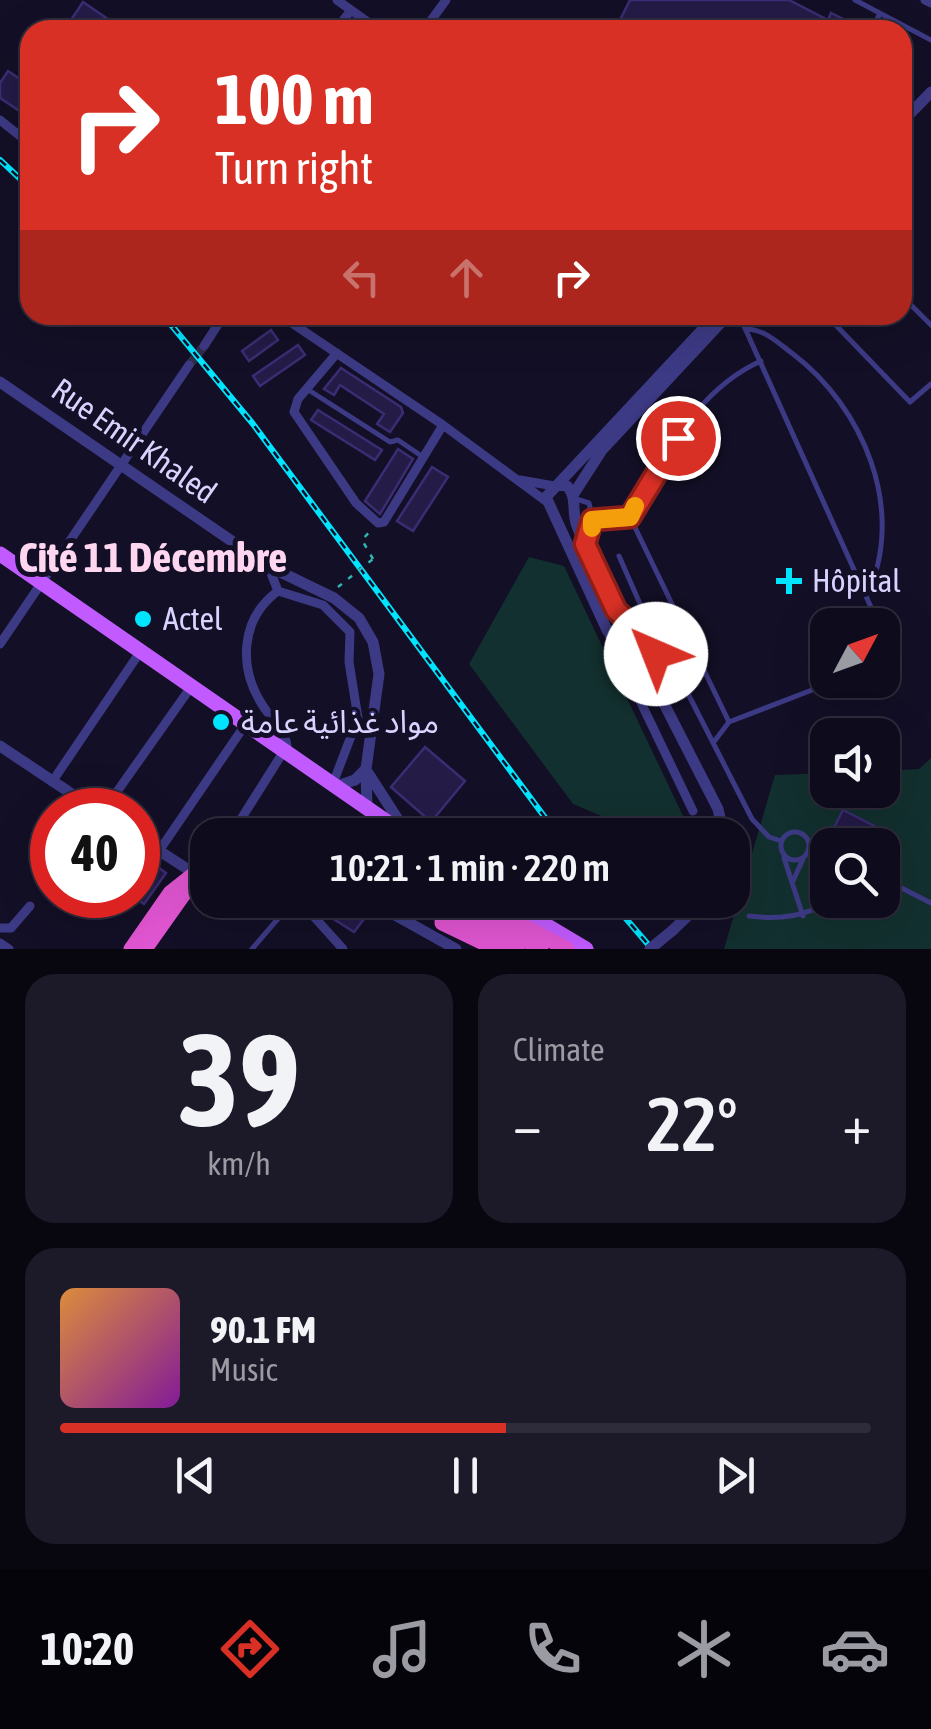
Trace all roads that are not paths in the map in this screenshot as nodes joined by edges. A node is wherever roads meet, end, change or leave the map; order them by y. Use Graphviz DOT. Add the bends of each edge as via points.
graph roads {
  1 [pos="337,0"];
  2 [pos="446,0"];
  3 [pos="855,0"];
  4 [pos="351,10"];
  5 [pos="880,12"];
  6 [pos="344,20"];
  7 [pos="366,20"];
  8 [pos="432,20"];
  9 [pos="876,20"];
  10 [pos="895,20"];
  11 [pos="931,92"];
  12 [pos="912,112"];
  13 [pos="0,120"];
  14 [pos="20,136"];
  15 [pos="912,306"];
  16 [pos="216,325"];
  17 [pos="295,325"];
  18 [pos="707,325"];
  19 [pos="719,325"];
  20 [pos="745,325"];
  21 [pos="931,325"];
  22 [pos="838,327"];
  23 [pos="747,329"];
  24 [pos="204,346"];
  25 [pos="337,353"];
  26 [pos="761,361"];
  27 [pos="189,365"];
  28 [pos="0,382"];
  29 [pos="931,384"];
  30 [pos="306,389"];
  31 [pos="443,425"];
  32 [pos="423,457"];
  33 [pos="120,466"];
  34 [pos="517,480"];
  35 [pos="555,485"];
  36 [pos="574,499"];
  37 [pos="549,505"];
  38 [pos="630,517"];
  39 [pos="592,520"];
  40 [pos="585,544"];
  41 [pos="0,554"];
  42 [pos="619,556"];
  43 [pos="268,566"];
  44 [pos="42,583"];
  45 [pos="278,592"];
  46 [pos="868,595"];
  47 [pos="873,608"];
  48 [pos="0,644"];
  49 [pos="652,649"];
  50 [pos="140,652"];
  51 [pos="634,666"];
  52 [pos="191,687"];
  53 [pos="810,691"];
  54 [pos="658,692"];
  55 [pos="729,722"];
  56 [pos="245,725"];
  57 [pos="713,742"];
  58 [pos="0,749"];
  59 [pos="286,754"];
  60 [pos="366,769"];
  61 [pos="52,782"];
  62 [pos="333,786"];
  63 [pos="61,788"];
  64 [pos="120,788"];
  65 [pos="367,808"];
  66 [pos="693,811"];
  67 [pos="243,818"];
  68 [pos="383,818"];
  69 [pos="397,818"];
  70 [pos="720,818"];
  71 [pos="781,841"];
  72 [pos="160,848"];
  73 [pos="160,852"];
  74 [pos="783,855"];
  75 [pos="804,858"];
  76 [pos="190,868"];
  77 [pos="190,879"];
  78 [pos="793,884"];
  79 [pos="190,886"];
  80 [pos="900,887"];
  81 [pos="931,903"];
  82 [pos="30,906"];
  83 [pos="810,912"];
  84 [pos="750,916"];
  85 [pos="803,916"];
  86 [pos="280,918"];
  87 [pos="312,918"];
  88 [pos="400,918"];
  89 [pos="428,918"];
  90 [pos="455,918"];
  91 [pos="486,918"];
  92 [pos="508,918"];
  93 [pos="535,918"];
  94 [pos="685,918"];
  95 [pos="0,928"];
  96 [pos="0,943"];
  97 [pos="339,947"];
  98 [pos="10,949"];
  99 [pos="131,949"];
  100 [pos="145,949"];
  101 [pos="252,949"];
  102 [pos="456,949"];
  103 [pos="496,949"];
  104 [pos="517,949"];
  105 [pos="541,949"];
  106 [pos="567,949"];
  107 [pos="586,949"];
  108 [pos="650,949"];
  1 -- 4 [label="street"];
  2 -- 8 [label="street"];
  3 -- 5 [label="lane"];
  4 -- 6 [label="street"];
  4 -- 7 [label="street"];
  5 -- 9 [label="lane"];
  5 -- 10 [label="lane"];
  11 -- 12 [label="street"];
  13 -- 14 [label="street"];
  15 -- 21 [label="lane"];
  16 -- 24 [label="street"];
  17 -- 25 [label="street"];
  18 -- 35 [label="street"];
  19 -- 36 [label="street" via="602,450"];
  20 -- 23 [label="lane"];
  22 -- 29 [label="lane" via="910,402"];
  23 -- 26 [label="lane"];
  23 -- 46 [label="lane" via="761,330 820,375 850,411 875,473 884,534"];
  25 -- 30 [label="street"];
  25 -- 31 [label="street"];
  26 -- 38 [label="lane" via="729,375 694,412"];
  26 -- 46 [label="lane"];
  27 -- 33 [label="street"];
  28 -- 33 [label="street, Rue Emir Khaled"];
  30 -- 32 [label="lane"];
  30 -- 32 [label="street" via="294,412 298,422 378,524"];
  31 -- 32 [label="street"];
  31 -- 34 [label="street"];
  33 -- 43 [label="street, Rue Emir Khaled"];
  33 -- 44 [label="street"];
  34 -- 35 [label="street"];
  34 -- 37 [label="street"];
  35 -- 36 [label="street" via="567,486"];
  35 -- 37 [label="street"];
  36 -- 37 [label="street" via="564,512"];
  36 -- 39 [label="lane" via="590,503"];
  36 -- 40 [label="street"];
  37 -- 51 [label="street" via="607,630"];
  38 -- 39 [label="lane"];
  38 -- 55 [label="lane"];
  39 -- 40 [label="lane"];
  40 -- 49 [label="street" via="616,610"];
  41 -- 44 [label="main road"];
  42 -- 49 [label="lane" via="648,622"];
  43 -- 45 [label="street"];
  43 -- 60 [label="street, Rue Emir Khaled" via="334,598 367,630 379,674"];
  44 -- 48 [label="street"];
  44 -- 50 [label="main road"];
  45 -- 59 [label="street" via="254,616 247,662 256,696 286,736"];
  45 -- 62 [label="street" via="323,605 350,632 358,718"];
  46 -- 47 [label="lane"];
  49 -- 51 [label="street" via="646,668"];
  49 -- 51 [label="street" via="629,646"];
  49 -- 54 [label="street"];
  49 -- 57 [label="lane" via="680,680"];
  50 -- 52 [label="main road"];
  50 -- 61 [label="street"];
  51 -- 54 [label="street"];
  51 -- 66 [label="street" via="633,686"];
  52 -- 56 [label="main road"];
  52 -- 64 [label="street"];
  53 -- 55 [label="lane"];
  54 -- 70 [label="street"];
  55 -- 57 [label="lane"];
  56 -- 59 [label="main road"];
  56 -- 72 [label="street"];
  57 -- 71 [label="lane" via="752,819"];
  58 -- 61 [label="street"];
  59 -- 62 [label="main road"];
  59 -- 67 [label="street"];
  60 -- 62 [label="street"];
  60 -- 65 [label="street, Rue Emir Khaled"];
  60 -- 69 [label="street"];
  61 -- 63 [label="street"];
  62 -- 65 [label="main road"];
  65 -- 68 [label="main road"];
  71 -- 74 [label="lane"];
  71 -- 75 [label="lane" via="802,834 809,846"];
  73 -- 76 [label="street"];
  74 -- 75 [label="lane"];
  74 -- 78 [label="lane"];
  75 -- 78 [label="lane"];
  77 -- 99 [label="highway" via="170,892"];
  78 -- 85 [label="lane"];
  79 -- 100 [label="highway"];
  80 -- 81 [label="lane"];
  82 -- 95 [label="street" via="11,928"];
  83 -- 85 [label="lane"];
  84 -- 85 [label="lane"];
  86 -- 101 [label="lane"];
  87 -- 97 [label="street"];
  88 -- 102 [label="street"];
  89 -- 103 [label="highway"];
  90 -- 104 [label="highway"];
  91 -- 105 [label="highway"];
  92 -- 106 [label="highway"];
  93 -- 107 [label="main road"];
  94 -- 108 [label="street, bridge"];
  96 -- 98 [label="street"];
}
